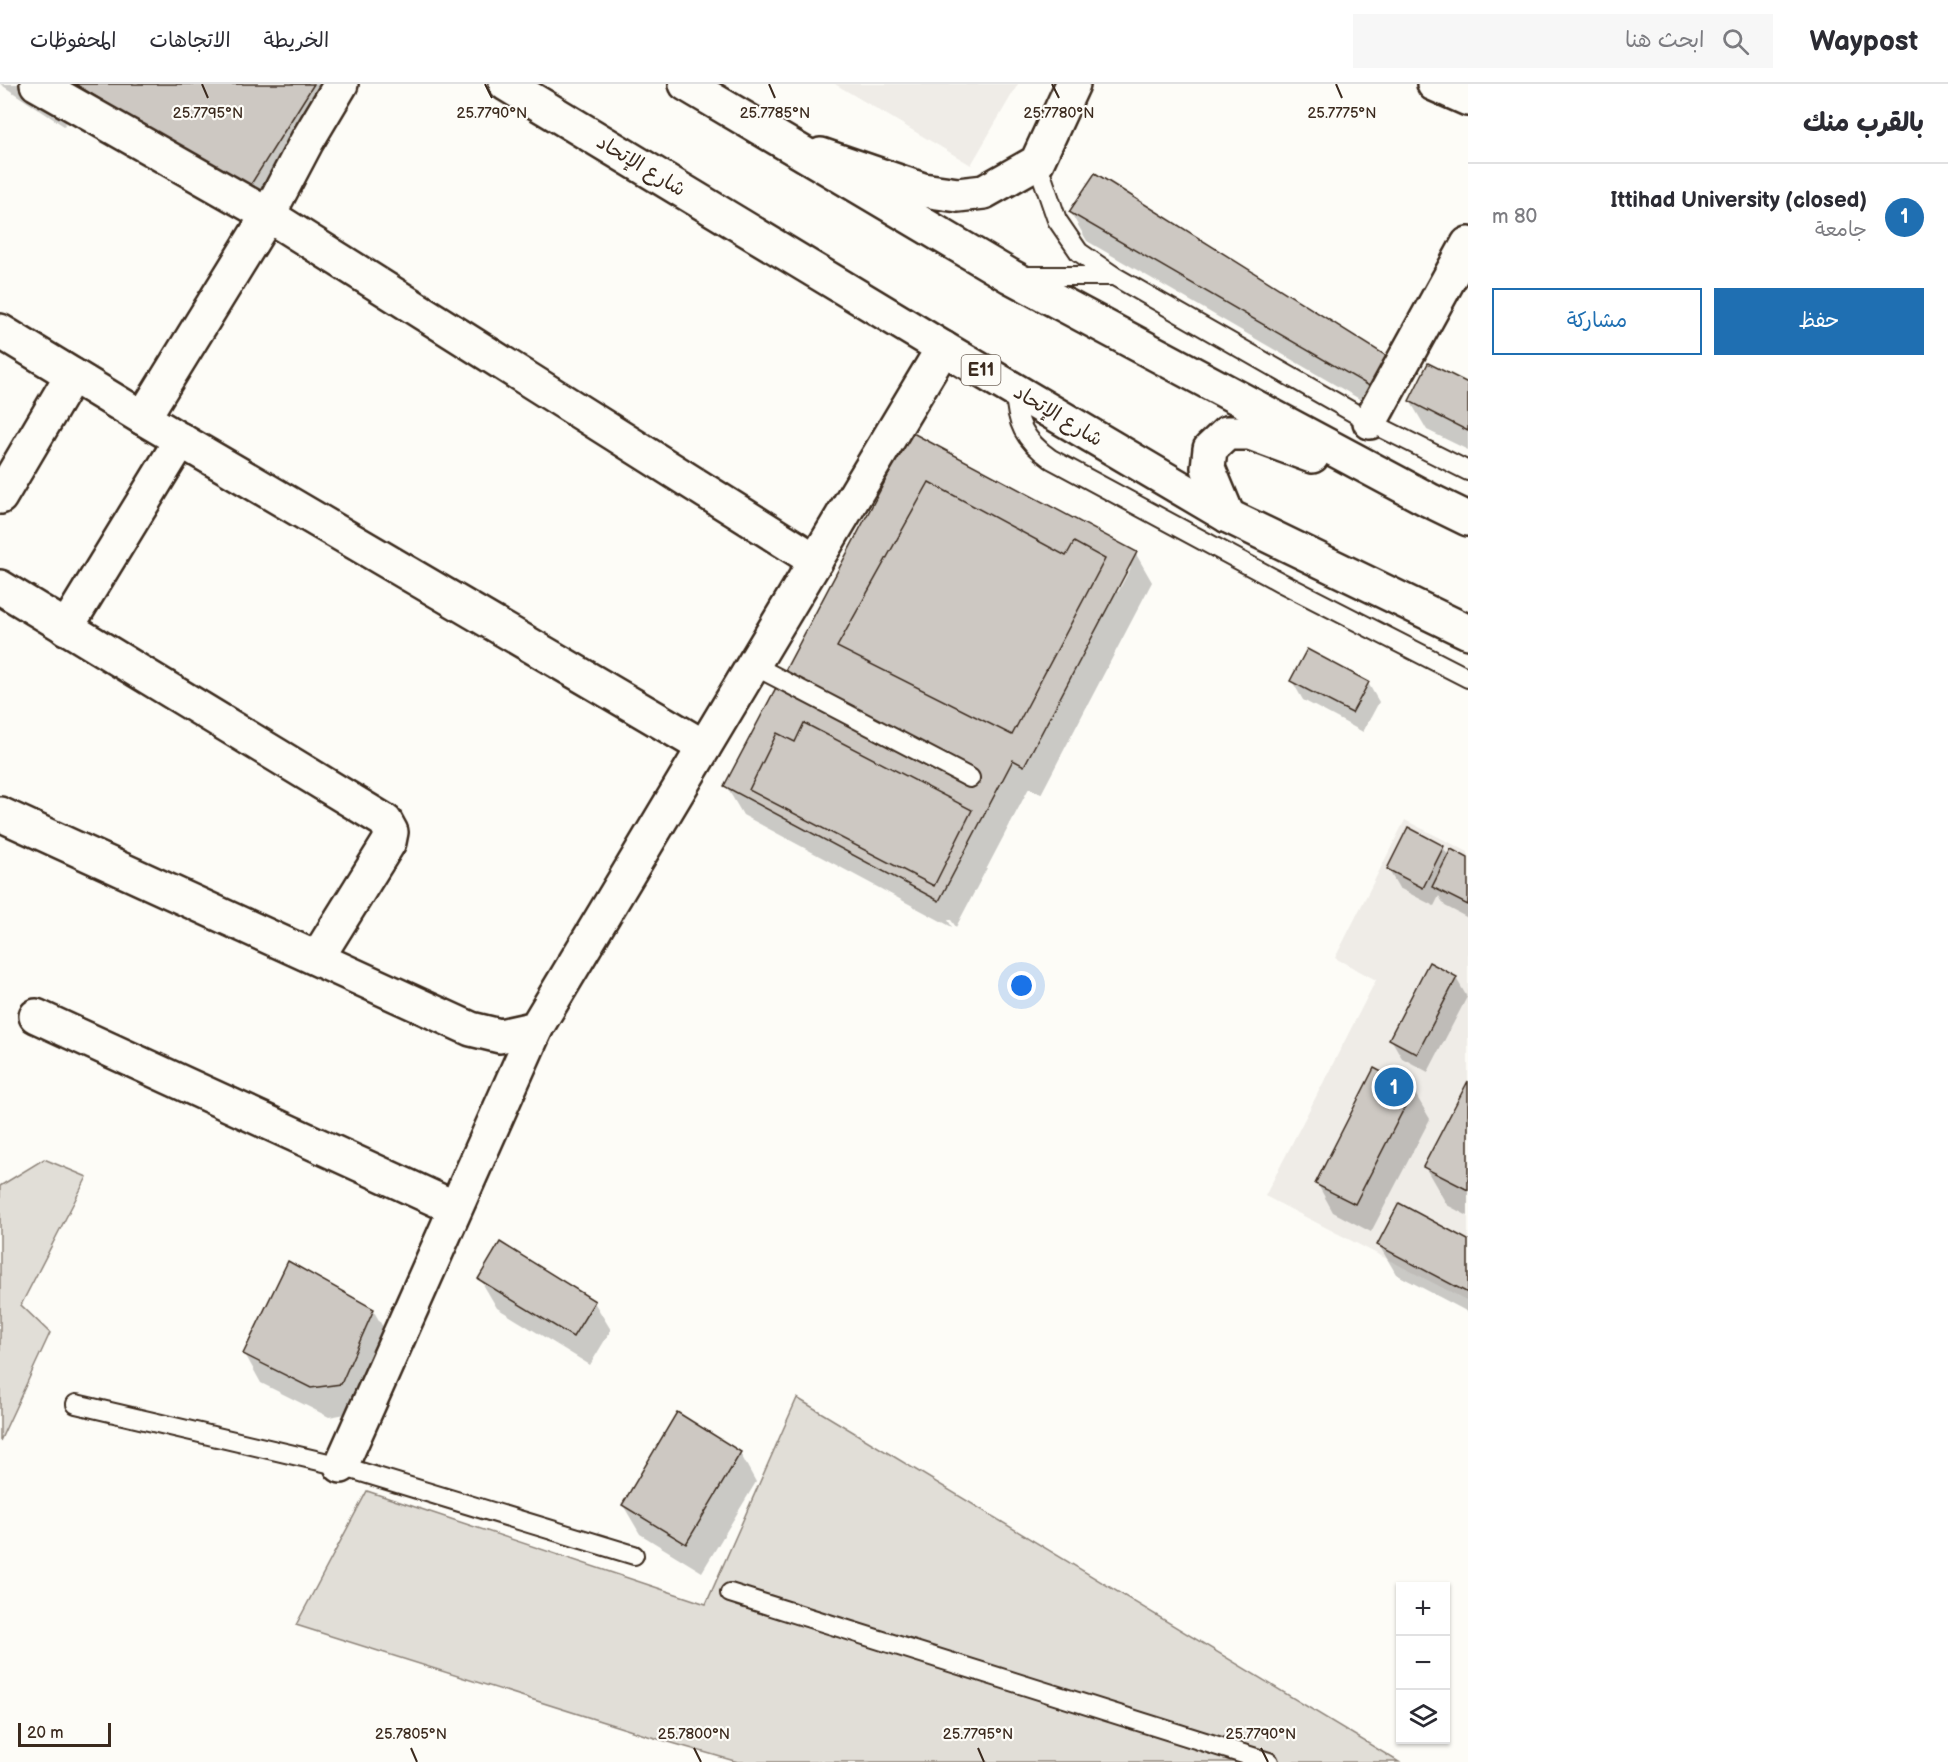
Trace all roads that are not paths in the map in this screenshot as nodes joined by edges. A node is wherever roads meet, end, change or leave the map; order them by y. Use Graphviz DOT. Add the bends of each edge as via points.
graph roads {
  1 [pos="37,84"];
  2 [pos="341,84"];
  3 [pos="506,84"];
  4 [pos="686,84"];
  5 [pos="1073,84"];
  6 [pos="1434,84"];
  7 [pos="1468,99"];
  8 [pos="785,144"];
  9 [pos="1037,162"];
  10 [pos="268,215"];
  11 [pos="1468,244"];
  12 [pos="1010,276"];
  13 [pos="1114,276"];
  14 [pos="0,331"];
  15 [pos="944,348"];
  16 [pos="72,375"];
  17 [pos="1015,390"];
  18 [pos="143,418"];
  19 [pos="1370,422"];
  20 [pos="181,440"];
  21 [pos="1468,471"];
  22 [pos="0,497"];
  23 [pos="1429,500"];
  24 [pos="1228,516"];
  25 [pos="1468,519"];
  26 [pos="816,561"];
  27 [pos="0,588"];
  28 [pos="66,628"];
  29 [pos="1468,632"];
  30 [pos="753,665"];
  31 [pos="1468,678"];
  32 [pos="704,747"];
  33 [pos="970,778"];
  34 [pos="0,814"];
  35 [pos="317,958"];
  36 [pos="36,1016"];
  37 [pos="536,1028"];
  38 [pos="456,1208"];
  39 [pos="76,1404"];
  40 [pos="341,1466"];
  41 [pos="634,1555"];
  42 [pos="730,1593"];
  43 [pos="1269,1762"];
  1 -- 10 [label="street"];
  2 -- 10 [label="street"];
  3 -- 15 [label="street, شارع الإتحاد / E11"];
  4 -- 8 [label="street"];
  5 -- 9 [label="street"];
  6 -- 7 [label="street"];
  8 -- 9 [label="street" via="923,190 958,195 984,192"];
  8 -- 12 [label="street"];
  9 -- 13 [label="lane" via="1057,220 1079,252"];
  10 -- 18 [label="street"];
  10 -- 26 [label="street"];
  11 -- 19 [label="street"];
  12 -- 13 [label="lane"];
  12 -- 23 [label="street"];
  13 -- 19 [label="lane"];
  14 -- 16 [label="street"];
  15 -- 17 [label="street, شارع الإتحاد / E11"];
  15 -- 26 [label="street"];
  16 -- 18 [label="street"];
  16 -- 22 [label="street"];
  17 -- 24 [label="street, شارع الإتحاد / E11"];
  17 -- 31 [label="lane" via="1022,430 1034,447 1051,459"];
  18 -- 20 [label="street"];
  19 -- 21 [label="lane"];
  20 -- 28 [label="street"];
  20 -- 32 [label="street"];
  23 -- 24 [label="street" via="1250,433 1227,433 1210,449 1208,468"];
  23 -- 25 [label="street"];
  24 -- 29 [label="street, شارع الإتحاد / E11"];
  26 -- 30 [label="street"];
  27 -- 28 [label="street"];
  28 -- 35 [label="street" via="385,821 391,832 389,842"];
  30 -- 32 [label="street"];
  30 -- 33 [label="lane"];
  32 -- 37 [label="street"];
  34 -- 35 [label="street"];
  35 -- 37 [label="street" via="471,1029 500,1036"];
  36 -- 38 [label="street"];
  37 -- 38 [label="street"];
  38 -- 40 [label="street"];
  39 -- 40 [label="lane"];
  40 -- 41 [label="lane"];
  42 -- 43 [label="lane"];
}
